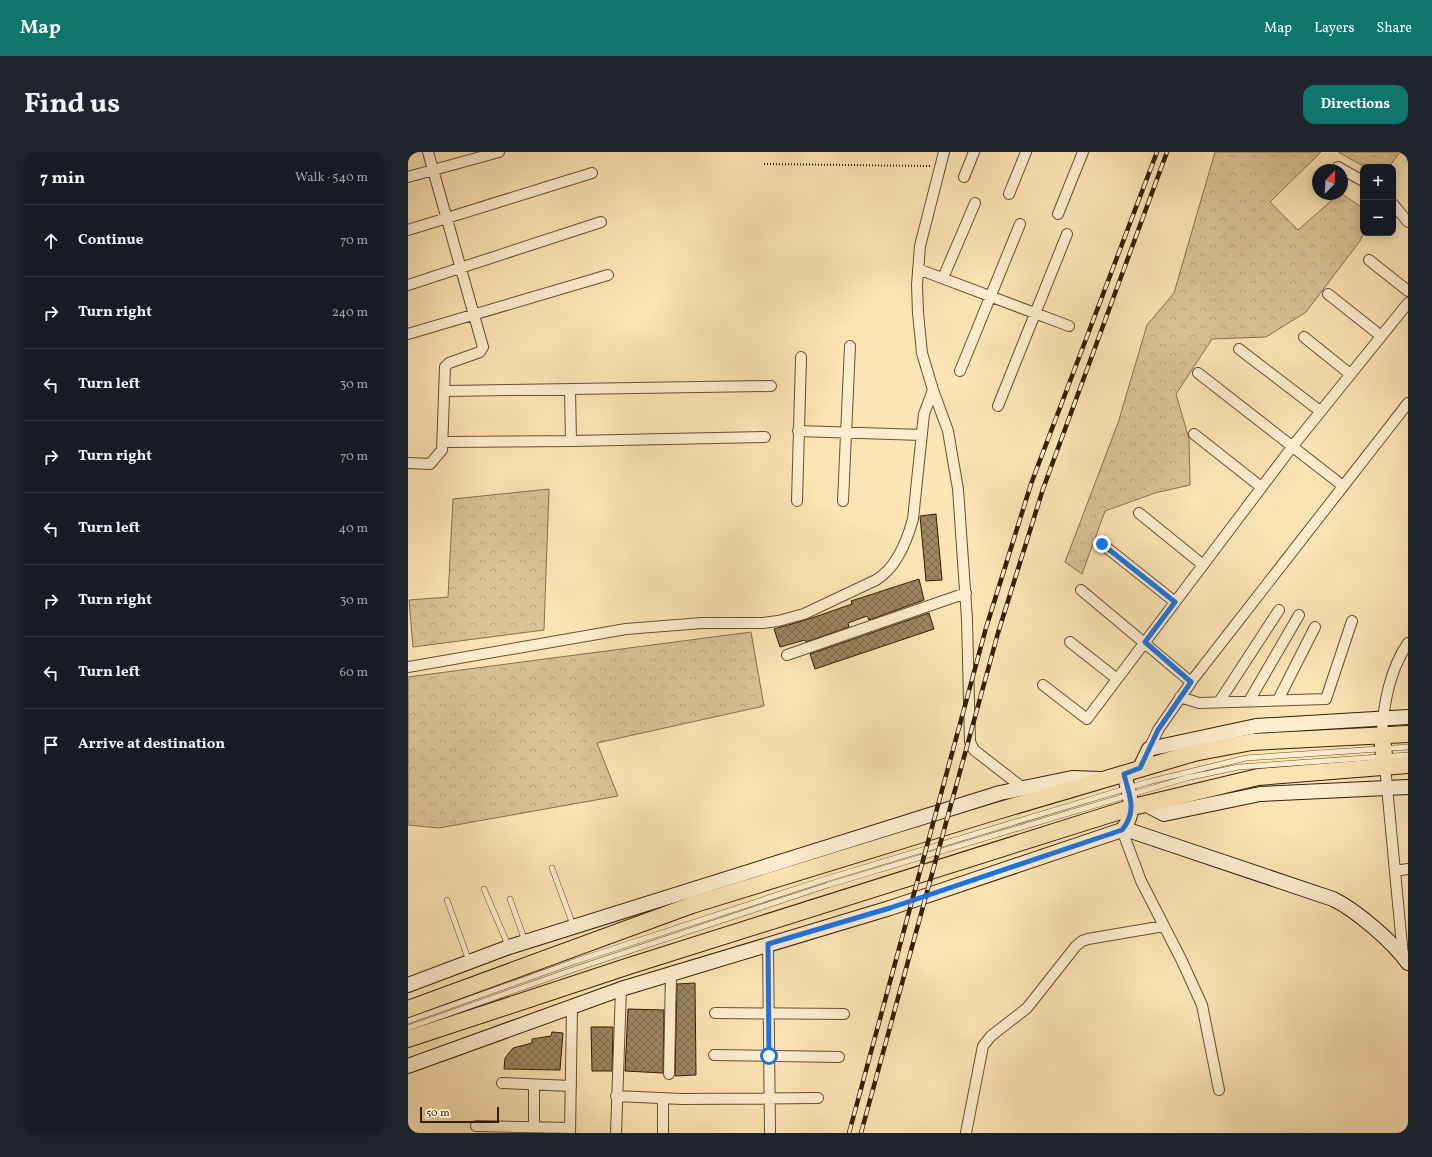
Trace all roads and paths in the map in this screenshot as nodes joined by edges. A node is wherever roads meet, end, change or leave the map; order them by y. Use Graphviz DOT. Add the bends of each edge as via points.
graph roads {
  1 [pos="428,152"];
  2 [pos="499,152"];
  3 [pos="944,152"];
  4 [pos="974,152"];
  5 [pos="1026,152"];
  6 [pos="1083,152"];
  7 [pos="764,164"];
  8 [pos="940,166"];
  9 [pos="433,170"];
  10 [pos="592,173"];
  11 [pos="1348,173"];
  12 [pos="408,177"];
  13 [pos="964,177"];
  14 [pos="1360,179"];
  15 [pos="1009,194"];
  16 [pos="975,203"];
  17 [pos="1396,208"];
  18 [pos="1058,214"];
  19 [pos="447,218"];
  20 [pos="601,222"];
  21 [pos="1408,222"];
  22 [pos="1020,224"];
  23 [pos="408,230"];
  24 [pos="1067,234"];
  25 [pos="1369,260"];
  26 [pos="460,268"];
  27 [pos="918,269"];
  28 [pos="608,275"];
  29 [pos="943,278"];
  30 [pos="408,285"];
  31 [pos="1408,291"];
  32 [pos="1328,294"];
  33 [pos="990,296"];
  34 [pos="1408,303"];
  35 [pos="1035,313"];
  36 [pos="475,314"];
  37 [pos="1069,326"];
  38 [pos="408,334"];
  39 [pos="1381,336"];
  40 [pos="1304,337"];
  41 [pos="850,346"];
  42 [pos="1239,349"];
  43 [pos="801,357"];
  44 [pos="960,371"];
  45 [pos="1198,373"];
  46 [pos="1350,374"];
  47 [pos="770,386"];
  48 [pos="570,390"];
  49 [pos="933,390"];
  50 [pos="445,391"];
  51 [pos="1408,404"];
  52 [pos="998,406"];
  53 [pos="1320,411"];
  54 [pos="798,431"];
  55 [pos="845,433"];
  56 [pos="1194,434"];
  57 [pos="922,435"];
  58 [pos="764,437"];
  59 [pos="570,441"];
  60 [pos="443,442"];
  61 [pos="1292,446"];
  62 [pos="408,463"];
  63 [pos="1343,486"];
  64 [pos="1261,488"];
  65 [pos="843,500"];
  66 [pos="797,501"];
  67 [pos="1138,513"];
  68 [pos="1102,544"];
  69 [pos="1203,565"];
  70 [pos="1081,590"];
  71 [pos="966,593"];
  72 [pos="1175,602"];
  73 [pos="1279,610"];
  74 [pos="1299,615"];
  75 [pos="1352,621"];
  76 [pos="1315,627"];
  77 [pos="1070,642"];
  78 [pos="1145,642"];
  79 [pos="1408,643"];
  80 [pos="787,655"];
  81 [pos="408,667"];
  82 [pos="1117,679"];
  83 [pos="1191,682"];
  84 [pos="1043,685"];
  85 [pos="1180,697"];
  86 [pos="1278,700"];
  87 [pos="1249,701"];
  88 [pos="1219,702"];
  89 [pos="1408,717"];
  90 [pos="1382,719"];
  91 [pos="1408,734"];
  92 [pos="1408,747"];
  93 [pos="1149,749"];
  94 [pos="1383,751"];
  95 [pos="1408,755"];
  96 [pos="1408,765"];
  97 [pos="1140,768"];
  98 [pos="1105,779"];
  99 [pos="1408,787"];
  100 [pos="1023,788"];
  101 [pos="1387,788"];
  102 [pos="1132,794"];
  103 [pos="1122,830"];
  104 [pos="552,868"];
  105 [pos="1408,869"];
  106 [pos="1395,871"];
  107 [pos="484,889"];
  108 [pos="510,899"];
  109 [pos="447,900"];
  110 [pos="1164,926"];
  111 [pos="573,927"];
  112 [pos="1404,927"];
  113 [pos="526,942"];
  114 [pos="768,944"];
  115 [pos="509,947"];
  116 [pos="1405,959"];
  117 [pos="469,962"];
  118 [pos="671,974"];
  119 [pos="408,985"];
  120 [pos="621,989"];
  121 [pos="572,1007"];
  122 [pos="408,1009"];
  123 [pos="715,1013"];
  124 [pos="768,1013"];
  125 [pos="844,1014"];
  126 [pos="408,1021"];
  127 [pos="408,1028"];
  128 [pos="408,1039"];
  129 [pos="714,1055"];
  130 [pos="769,1056"];
  131 [pos="839,1057"];
  132 [pos="408,1066"];
  133 [pos="669,1074"];
  134 [pos="502,1083"];
  135 [pos="534,1084"];
  136 [pos="571,1086"];
  137 [pos="1219,1090"];
  138 [pos="616,1096"];
  139 [pos="663,1098"];
  140 [pos="818,1098"];
  141 [pos="770,1100"];
  142 [pos="476,1126"];
  143 [pos="534,1128"];
  144 [pos="570,1131"];
  145 [pos="616,1133"];
  146 [pos="663,1133"];
  147 [pos="770,1133"];
  148 [pos="966,1133"];
  1 -- 9 [label="street"];
  2 -- 9 [label="street"];
  3 -- 8 [label="street"];
  4 -- 13 [label="street"];
  5 -- 15 [label="street"];
  6 -- 18 [label="street"];
  7 -- 8 [label="path"];
  8 -- 27 [label="street" via="920,246"];
  9 -- 12 [label="street"];
  9 -- 19 [label="street"];
  10 -- 19 [label="street"];
  11 -- 14 [label="street"];
  16 -- 29 [label="street"];
  17 -- 21 [label="street"];
  19 -- 23 [label="street"];
  19 -- 26 [label="street"];
  20 -- 26 [label="street"];
  22 -- 33 [label="street"];
  24 -- 35 [label="street"];
  25 -- 31 [label="street"];
  26 -- 30 [label="street"];
  26 -- 36 [label="street"];
  27 -- 29 [label="street"];
  27 -- 49 [label="street" via="920,337"];
  28 -- 36 [label="street"];
  29 -- 33 [label="street"];
  32 -- 39 [label="street"];
  33 -- 35 [label="street"];
  33 -- 44 [label="street"];
  34 -- 39 [label="street"];
  35 -- 37 [label="street"];
  35 -- 52 [label="street"];
  36 -- 38 [label="street"];
  36 -- 50 [label="street" via="483,347 480,352 446,365"];
  39 -- 46 [label="street"];
  40 -- 46 [label="street"];
  41 -- 55 [label="street"];
  42 -- 53 [label="street"];
  43 -- 54 [label="street"];
  45 -- 61 [label="street"];
  46 -- 53 [label="street"];
  47 -- 48 [label="street"];
  48 -- 50 [label="street"];
  48 -- 59 [label="street"];
  49 -- 57 [label="street" via="924,410"];
  49 -- 71 [label="street" via="948,431 954,464"];
  50 -- 60 [label="street"];
  51 -- 63 [label="street"];
  53 -- 61 [label="street"];
  54 -- 55 [label="street"];
  54 -- 66 [label="street"];
  55 -- 57 [label="street"];
  55 -- 65 [label="street"];
  56 -- 64 [label="street"];
  57 -- 81 [label="street" via="913,519 897,557 876,580 804,614 763,623 702,622 626,629"];
  58 -- 59 [label="street"];
  59 -- 60 [label="street"];
  60 -- 62 [label="street" via="442,450 430,464"];
  61 -- 63 [label="street"];
  61 -- 64 [label="street"];
  63 -- 83 [label="street"];
  64 -- 69 [label="street"];
  67 -- 69 [label="street"];
  68 -- 72 [label="street"];
  69 -- 72 [label="street"];
  70 -- 78 [label="street"];
  71 -- 80 [label="street"];
  71 -- 100 [label="street" via="970,742 974,750"];
  72 -- 78 [label="street"];
  73 -- 88 [label="street"];
  74 -- 87 [label="street"];
  75 -- 86 [label="street" via="1326,699"];
  76 -- 86 [label="street"];
  77 -- 82 [label="street"];
  78 -- 82 [label="street"];
  78 -- 83 [label="street"];
  79 -- 90 [label="street" via="1399,659"];
  82 -- 84 [label="street" via="1087,719"];
  83 -- 85 [label="street"];
  85 -- 88 [label="street" via="1199,703"];
  85 -- 93 [label="street"];
  86 -- 87 [label="street"];
  87 -- 88 [label="street"];
  89 -- 90 [label="street"];
  90 -- 93 [label="street" via="1256,726"];
  90 -- 94 [label="street"];
  91 -- 94 [label="main road"];
  92 -- 94 [label="lane"];
  93 -- 97 [label="street"];
  94 -- 95 [label="lane"];
  94 -- 96 [label="main road"];
  94 -- 97 [label="main road" via="1252,742 1194,753"];
  94 -- 101 [label="street"];
  94 -- 102 [label="main road" via="1258,777"];
  94 -- 102 [label="lane" via="1246,758"];
  97 -- 102 [label="main road"];
  98 -- 100 [label="street" via="1072,778"];
  98 -- 102 [label="main road"];
  98 -- 122 [label="main road" via="692,905"];
  99 -- 101 [label="street"];
  100 -- 111 [label="street" via="1000,793"];
  101 -- 102 [label="street" via="1260,794 1164,814"];
  101 -- 106 [label="street"];
  102 -- 103 [label="street" via="1131,817"];
  102 -- 126 [label="lane" via="826,879 569,963"];
  102 -- 127 [label="lane" via="828,885 575,969"];
  102 -- 128 [label="main road"];
  103 -- 110 [label="street" via="1141,881"];
  103 -- 114 [label="street" via="890,908"];
  103 -- 116 [label="street" via="1332,899 1348,907"];
  104 -- 111 [label="lane"];
  105 -- 106 [label="street"];
  106 -- 112 [label="street"];
  107 -- 115 [label="lane"];
  108 -- 113 [label="lane"];
  109 -- 117 [label="lane"];
  110 -- 137 [label="street" via="1202,1005"];
  110 -- 148 [label="street" via="1088,939 1076,946 1027,1008 991,1036 983,1046"];
  111 -- 113 [label="street"];
  112 -- 116 [label="street"];
  113 -- 115 [label="street"];
  114 -- 118 [label="street"];
  114 -- 124 [label="street"];
  115 -- 117 [label="street"];
  117 -- 119 [label="street"];
  118 -- 120 [label="street"];
  118 -- 133 [label="street"];
  120 -- 121 [label="street"];
  120 -- 138 [label="street"];
  121 -- 132 [label="street"];
  121 -- 136 [label="street"];
  123 -- 124 [label="street"];
  124 -- 125 [label="street"];
  124 -- 130 [label="street"];
  129 -- 130 [label="street"];
  130 -- 131 [label="street"];
  130 -- 141 [label="street"];
  134 -- 135 [label="street"];
  135 -- 136 [label="street"];
  135 -- 143 [label="street"];
  136 -- 144 [label="street"];
  138 -- 139 [label="street"];
  138 -- 145 [label="street"];
  139 -- 141 [label="street"];
  139 -- 146 [label="street"];
  140 -- 141 [label="street"];
  141 -- 147 [label="street"];
  142 -- 143 [label="street"];
  143 -- 144 [label="street"];
}
